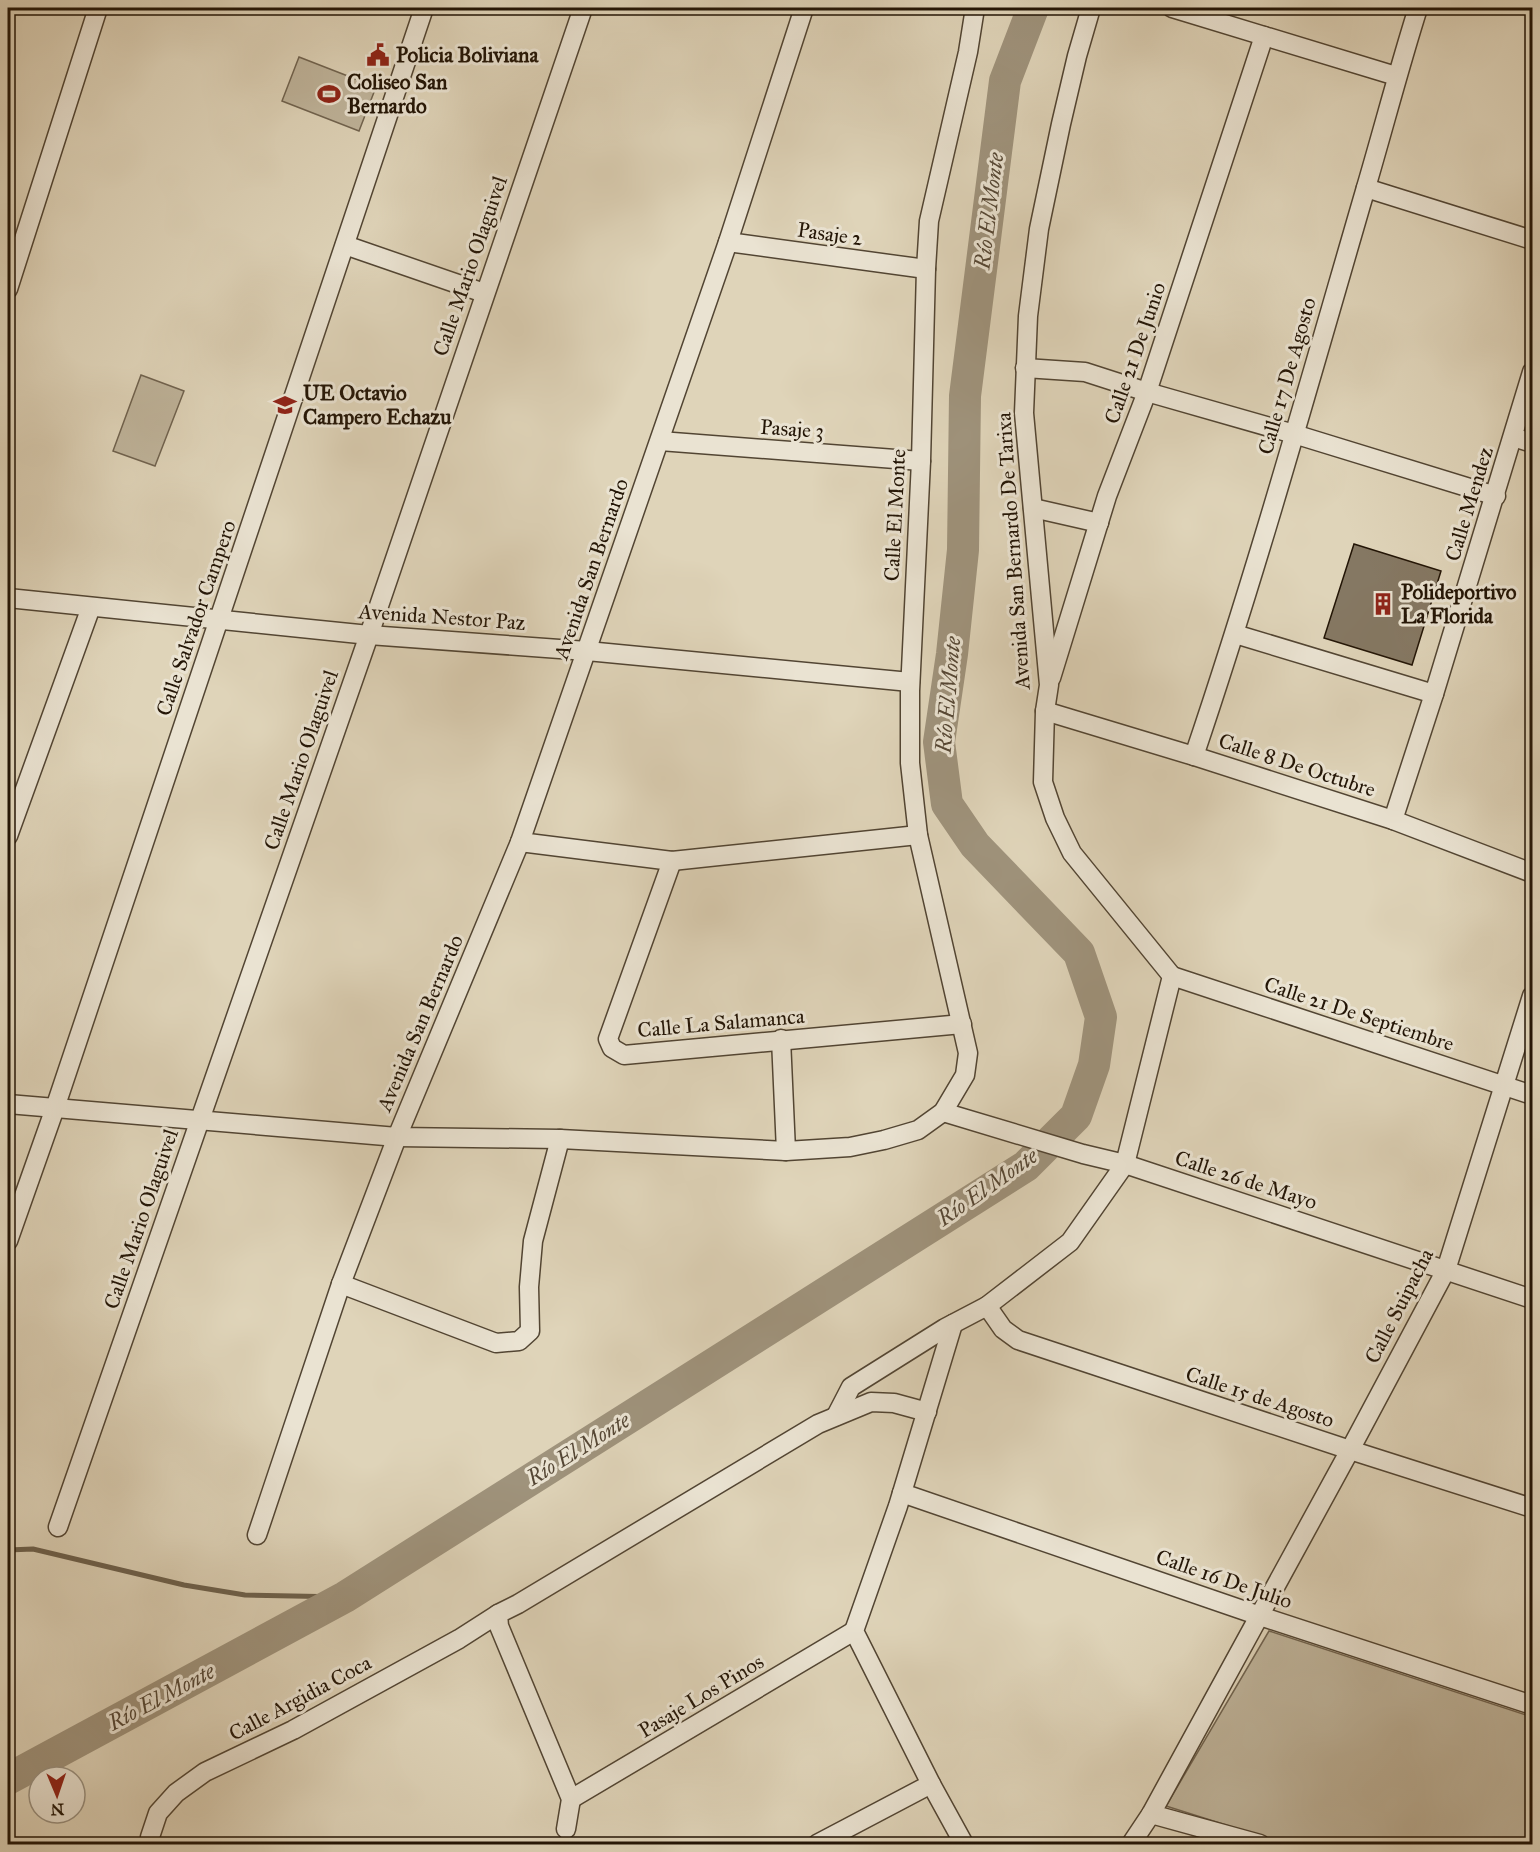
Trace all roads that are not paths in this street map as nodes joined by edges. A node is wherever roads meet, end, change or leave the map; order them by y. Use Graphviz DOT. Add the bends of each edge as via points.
graph roads {
  1 [pos="98,8"];
  2 [pos="424,8"];
  3 [pos="583,8"];
  4 [pos="804,8"];
  5 [pos="975,8"];
  6 [pos="1091,8"];
  7 [pos="1172,8"];
  8 [pos="1418,8"];
  9 [pos="1264,36"];
  10 [pos="1396,76"];
  11 [pos="1366,188"];
  12 [pos="1533,240"];
  13 [pos="728,242"];
  14 [pos="345,245"];
  15 [pos="926,269"];
  16 [pos="8,285"];
  17 [pos="484,293"];
  18 [pos="1025,368"];
  19 [pos="1533,372"];
  20 [pos="1147,392"];
  21 [pos="1294,434"];
  22 [pos="1513,437"];
  23 [pos="660,441"];
  24 [pos="1533,443"];
  25 [pos="921,461"];
  26 [pos="1496,496"];
  27 [pos="1032,508"];
  28 [pos="1099,523"];
  29 [pos="8,598"];
  30 [pos="91,608"];
  31 [pos="219,619"];
  32 [pos="1235,634"];
  33 [pos="369,635"];
  34 [pos="587,651"];
  35 [pos="910,682"];
  36 [pos="1049,685"];
  37 [pos="1434,694"];
  38 [pos="1045,711"];
  39 [pos="1194,756"];
  40 [pos="1393,820"];
  41 [pos="918,835"];
  42 [pos="8,836"];
  43 [pos="520,842"];
  44 [pos="672,861"];
  45 [pos="1533,873"];
  46 [pos="1172,976"];
  47 [pos="1533,996"];
  48 [pos="962,1024"];
  49 [pos="781,1039"];
  50 [pos="1505,1086"];
  51 [pos="1533,1095"];
  52 [pos="8,1104"];
  53 [pos="55,1108"];
  54 [pos="943,1112"];
  55 [pos="199,1120"];
  56 [pos="397,1137"];
  57 [pos="560,1139"];
  58 [pos="786,1151"];
  59 [pos="1125,1164"];
  60 [pos="8,1241"];
  61 [pos="1446,1270"];
  62 [pos="341,1284"];
  63 [pos="1533,1299"];
  64 [pos="987,1306"];
  65 [pos="953,1324"];
  66 [pos="927,1412"];
  67 [pos="836,1416"];
  68 [pos="1350,1450"];
  69 [pos="902,1492"];
  70 [pos="1533,1508"];
  71 [pos="58,1527"];
  72 [pos="257,1535"];
  73 [pos="498,1614"];
  74 [pos="1260,1616"];
  75 [pos="854,1631"];
  76 [pos="1533,1705"];
  77 [pos="930,1784"];
  78 [pos="571,1799"];
  79 [pos="1151,1814"];
  80 [pos="1197,1827"];
  81 [pos="566,1829"];
  82 [pos="152,1845"];
  83 [pos="818,1845"];
  84 [pos="964,1845"];
  85 [pos="1131,1845"];
  86 [pos="1192,1845"];
  87 [pos="1260,1845"];
  1 -- 16 [label="street"];
  2 -- 14 [label="street, Calle Salvador Campero"];
  3 -- 17 [label="street, Calle Mario Olaguivel"];
  4 -- 13 [label="street, Avenida San Bernardo"];
  5 -- 15 [label="street, Calle El Monte" via="929,221"];
  6 -- 18 [label="street, Avenida San Bernardo De Tarixa" via="1061,124 1040,229"];
  7 -- 9 [label="street"];
  8 -- 10 [label="street, Calle 17 De Agosto"];
  9 -- 10 [label="street"];
  9 -- 20 [label="street, Calle 21 De Junio"];
  10 -- 11 [label="street, Calle 17 De Agosto"];
  11 -- 12 [label="street"];
  11 -- 21 [label="street, Calle 17 De Agosto"];
  13 -- 15 [label="street, Pasaje 2"];
  13 -- 23 [label="street, Avenida San Bernardo"];
  14 -- 17 [label="street"];
  14 -- 31 [label="street, Calle Salvador Campero"];
  15 -- 25 [label="street, Calle El Monte"];
  17 -- 33 [label="street, Calle Mario Olaguivel"];
  18 -- 20 [label="street" via="1085,372"];
  18 -- 27 [label="street, Avenida San Bernardo De Tarixa" via="1024,413"];
  19 -- 22 [label="street, Calle Mendez"];
  20 -- 21 [label="street"];
  20 -- 28 [label="street, Calle 21 De Junio"];
  21 -- 26 [label="street"];
  21 -- 32 [label="street, Calle 17 De Agosto"];
  22 -- 24 [label="street"];
  22 -- 26 [label="street, Calle Mendez"];
  23 -- 25 [label="street, Pasaje 3"];
  23 -- 34 [label="street, Avenida San Bernardo"];
  25 -- 35 [label="street, Calle El Monte"];
  26 -- 37 [label="street, Calle Mendez"];
  27 -- 28 [label="street"];
  27 -- 36 [label="street, Avenida San Bernardo De Tarixa"];
  28 -- 36 [label="street, Calle 21 De Junio"];
  29 -- 30 [label="street, Avenida Nestor Paz"];
  30 -- 31 [label="street, Avenida Nestor Paz"];
  30 -- 42 [label="street"];
  31 -- 33 [label="street, Avenida Nestor Paz"];
  31 -- 53 [label="street, Calle Salvador Campero"];
  32 -- 37 [label="street"];
  32 -- 39 [label="street, Calle 17 De Agosto"];
  33 -- 34 [label="street, Avenida Nestor Paz"];
  33 -- 55 [label="street, Calle Mario Olaguivel"];
  34 -- 35 [label="street, Avenida Nestor Paz"];
  34 -- 43 [label="street, Avenida San Bernardo"];
  35 -- 41 [label="street, Calle El Monte" via="910,763"];
  36 -- 38 [label="street, Avenida San Bernardo De Tarixa"];
  37 -- 40 [label="street, Calle Mendez"];
  38 -- 39 [label="street, Calle 8 De Octubre"];
  38 -- 46 [label="street, Avenida San Bernardo De Tarixa" via="1043,782 1055,819 1072,853"];
  39 -- 40 [label="street, Calle 8 De Octubre"];
  40 -- 45 [label="street, Calle 8 De Octubre"];
  41 -- 44 [label="street"];
  41 -- 48 [label="street, Calle El Monte"];
  43 -- 44 [label="street"];
  43 -- 56 [label="street, Avenida San Bernardo"];
  44 -- 49 [label="street, Calle La Salamanca" via="608,1039 612,1048 624,1054"];
  46 -- 50 [label="street, Calle 21 De Septiembre"];
  46 -- 59 [label="street"];
  47 -- 50 [label="street, Calle Suipacha"];
  48 -- 49 [label="street, Calle La Salamanca"];
  48 -- 54 [label="street, Avenida San Bernardo" via="968,1053 964,1075"];
  49 -- 58 [label="street"];
  50 -- 51 [label="street, Calle 21 De Septiembre"];
  50 -- 61 [label="street, Calle Suipacha"];
  52 -- 53 [label="street, Avenida San Bernardo"];
  53 -- 55 [label="street, Avenida San Bernardo"];
  53 -- 60 [label="street, Calle Salvador Campero"];
  54 -- 58 [label="street, Avenida San Bernardo" via="918,1130 884,1140 850,1147"];
  54 -- 59 [label="street, Calle 26 de Mayo"];
  55 -- 56 [label="street, Avenida San Bernardo"];
  55 -- 71 [label="street, Calle Mario Olaguivel"];
  56 -- 57 [label="street, Avenida San Bernardo"];
  56 -- 62 [label="street, Avenida San Bernardo"];
  57 -- 58 [label="street, Avenida San Bernardo"];
  57 -- 62 [label="street" via="533,1241 530,1331 519,1341 496,1343"];
  59 -- 61 [label="street, Calle 26 de Mayo"];
  59 -- 64 [label="street" via="1070,1242"];
  61 -- 63 [label="street, Calle 26 de Mayo"];
  61 -- 68 [label="street, Calle Suipacha"];
  62 -- 72 [label="street, Avenida San Bernardo"];
  64 -- 65 [label="street"];
  64 -- 68 [label="street, Calle 15 de Agosto" via="1003,1329 1018,1340"];
  65 -- 66 [label="street"];
  65 -- 67 [label="street" via="851,1387"];
  66 -- 67 [label="street, Calle Argidia Coca" via="894,1402 871,1402"];
  66 -- 69 [label="street"];
  67 -- 73 [label="street, Calle Argidia Coca"];
  68 -- 70 [label="street, Calle 15 de Agosto"];
  68 -- 74 [label="street, Calle Suipacha"];
  69 -- 74 [label="street, Calle 16 De Julio"];
  69 -- 75 [label="street"];
  73 -- 78 [label="street" via="499,1626"];
  73 -- 82 [label="street, Calle Argidia Coca" via="293,1730 205,1772 176,1793 158,1813 150,1837"];
  74 -- 76 [label="street, Calle 16 De Julio"];
  74 -- 79 [label="street, Calle Suipacha"];
  75 -- 77 [label="street"];
  75 -- 78 [label="street, Pasaje Los Pinos"];
  77 -- 83 [label="street"];
  77 -- 84 [label="street"];
  78 -- 81 [label="street"];
  79 -- 80 [label="street"];
  79 -- 85 [label="street"];
  80 -- 86 [label="street"];
  80 -- 87 [label="street"];
}
